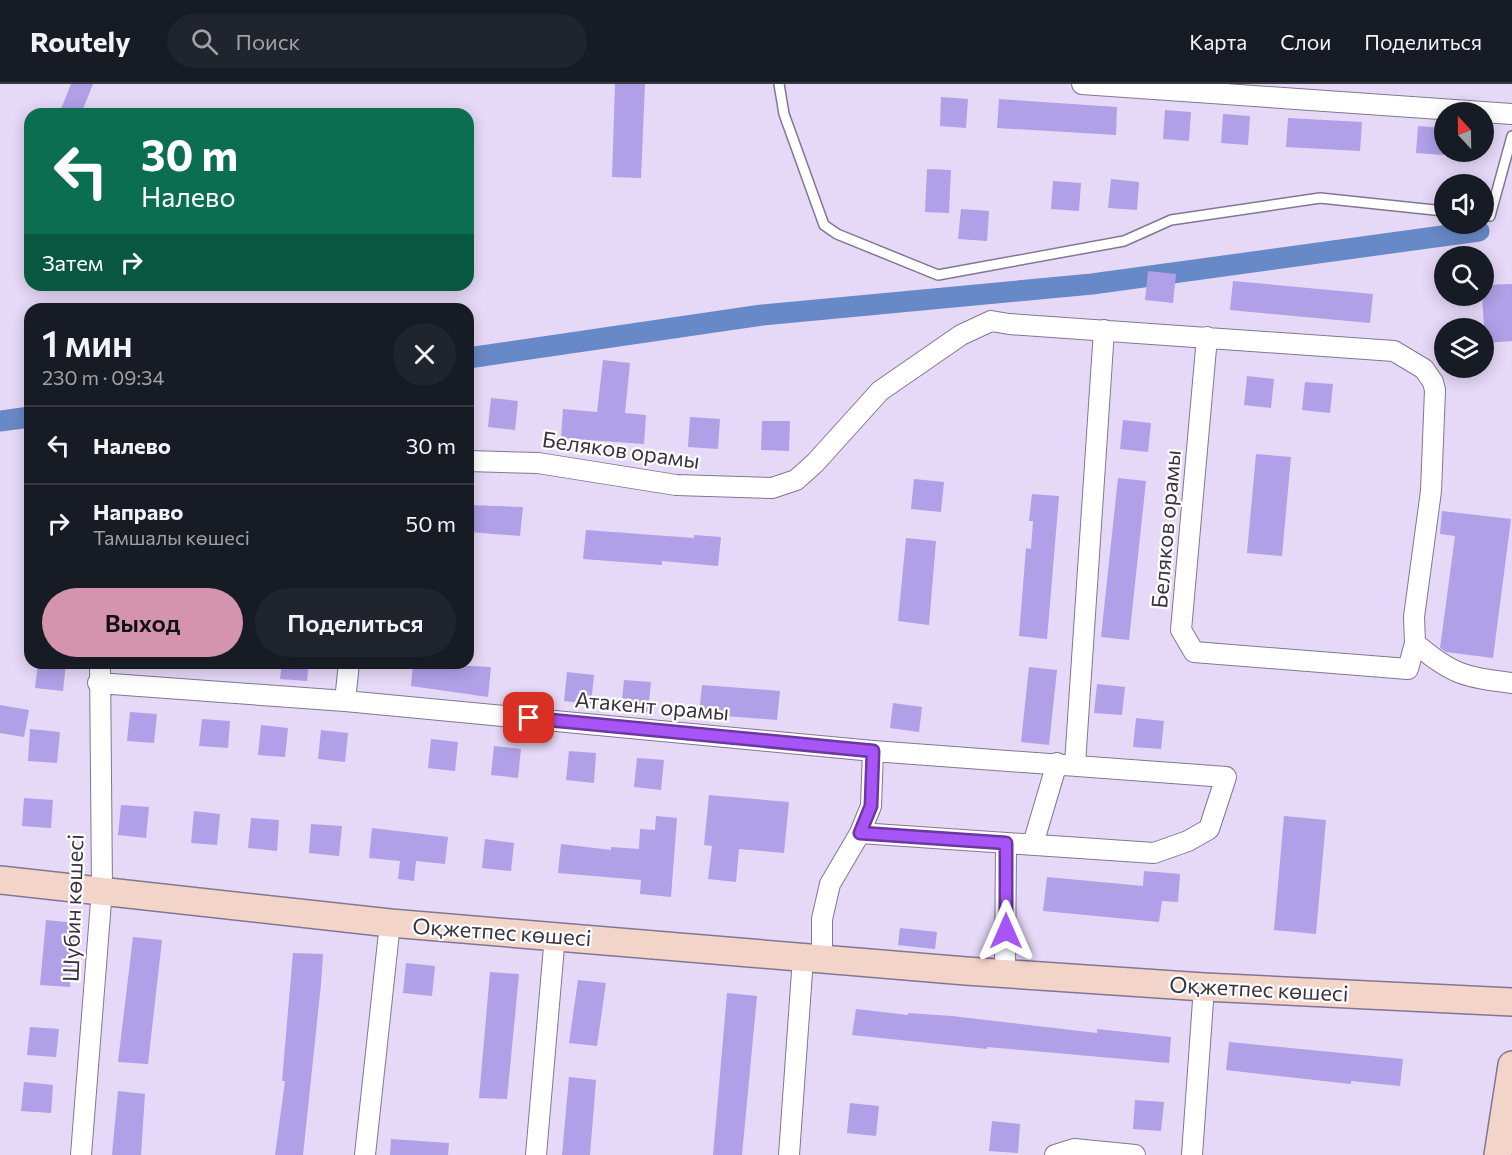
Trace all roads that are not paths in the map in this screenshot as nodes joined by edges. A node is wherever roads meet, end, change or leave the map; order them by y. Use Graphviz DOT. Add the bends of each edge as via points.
graph roads {
  1 [pos="779,84"];
  2 [pos="1082,84"];
  3 [pos="1512,114"];
  4 [pos="1512,136"];
  5 [pos="1494,201"];
  6 [pos="1434,211"];
  7 [pos="1104,330"];
  8 [pos="1207,337"];
  9 [pos="474,461"];
  10 [pos="1416,643"];
  11 [pos="99,669"];
  12 [pos="348,669"];
  13 [pos="98,683"];
  14 [pos="1512,683"];
  15 [pos="345,701"];
  16 [pos="873,751"];
  17 [pos="1066,764"];
  18 [pos="860,833"];
  19 [pos="1006,843"];
  20 [pos="1033,844"];
  21 [pos="0,880"];
  22 [pos="102,889"];
  23 [pos="390,923"];
  24 [pos="555,935"];
  25 [pos="813,958"];
  26 [pos="1005,974"];
  27 [pos="1204,987"];
  28 [pos="1512,1002"];
  29 [pos="1512,1065"];
  30 [pos="81,1155"];
  31 [pos="365,1155"];
  32 [pos="536,1155"];
  33 [pos="789,1155"];
  34 [pos="1055,1155"];
  35 [pos="1135,1155"];
  36 [pos="1192,1155"];
  37 [pos="1498,1155"];
  1 -- 6 [label="lane" via="784,114 824,225 837,234 938,275 1124,241 1171,220 1320,198"];
  2 -- 3 [label="street"];
  4 -- 5 [label="lane"];
  7 -- 8 [label="street, Беляков орамы"];
  7 -- 9 [label="street, Беляков орамы" via="990,321 961,334 880,391 796,480 772,488 676,485 538,463"];
  7 -- 17 [label="street"];
  8 -- 10 [label="street, Беляков орамы" via="1394,351 1424,369 1433,382 1434,452 1414,617"];
  8 -- 10 [label="street, Беляков орамы" via="1181,630 1194,652 1408,669"];
  10 -- 14 [label="street" via="1441,665 1470,678"];
  11 -- 13 [label="street, Шубин көшесі"];
  12 -- 15 [label="street"];
  13 -- 15 [label="street, Атакент орамы"];
  13 -- 22 [label="street, Шубин көшесі"];
  15 -- 16 [label="street, Атакент орамы"];
  16 -- 17 [label="street, Атакент орамы"];
  16 -- 18 [label="street" via="871,806"];
  17 -- 20 [label="street"];
  17 -- 20 [label="street, Атакент орамы" via="1226,777 1209,829 1180,844 1154,853"];
  18 -- 19 [label="street"];
  18 -- 25 [label="street" via="830,884"];
  19 -- 20 [label="street"];
  19 -- 26 [label="street"];
  21 -- 22 [label="street, Оқжетпес көшесі"];
  22 -- 23 [label="street, Оқжетпес көшесі"];
  22 -- 30 [label="street, Шубин көшесі"];
  23 -- 24 [label="street, Оқжетпес көшесі"];
  23 -- 31 [label="street"];
  24 -- 25 [label="street, Оқжетпес көшесі"];
  24 -- 32 [label="street"];
  25 -- 26 [label="street, Оқжетпес көшесі"];
  25 -- 33 [label="street"];
  26 -- 27 [label="street, Оқжетпес көшесі"];
  27 -- 28 [label="street, Оқжетпес көшесі"];
  27 -- 36 [label="street"];
  29 -- 37 [label="street"];
  34 -- 35 [label="street" via="1074,1149"];
}
